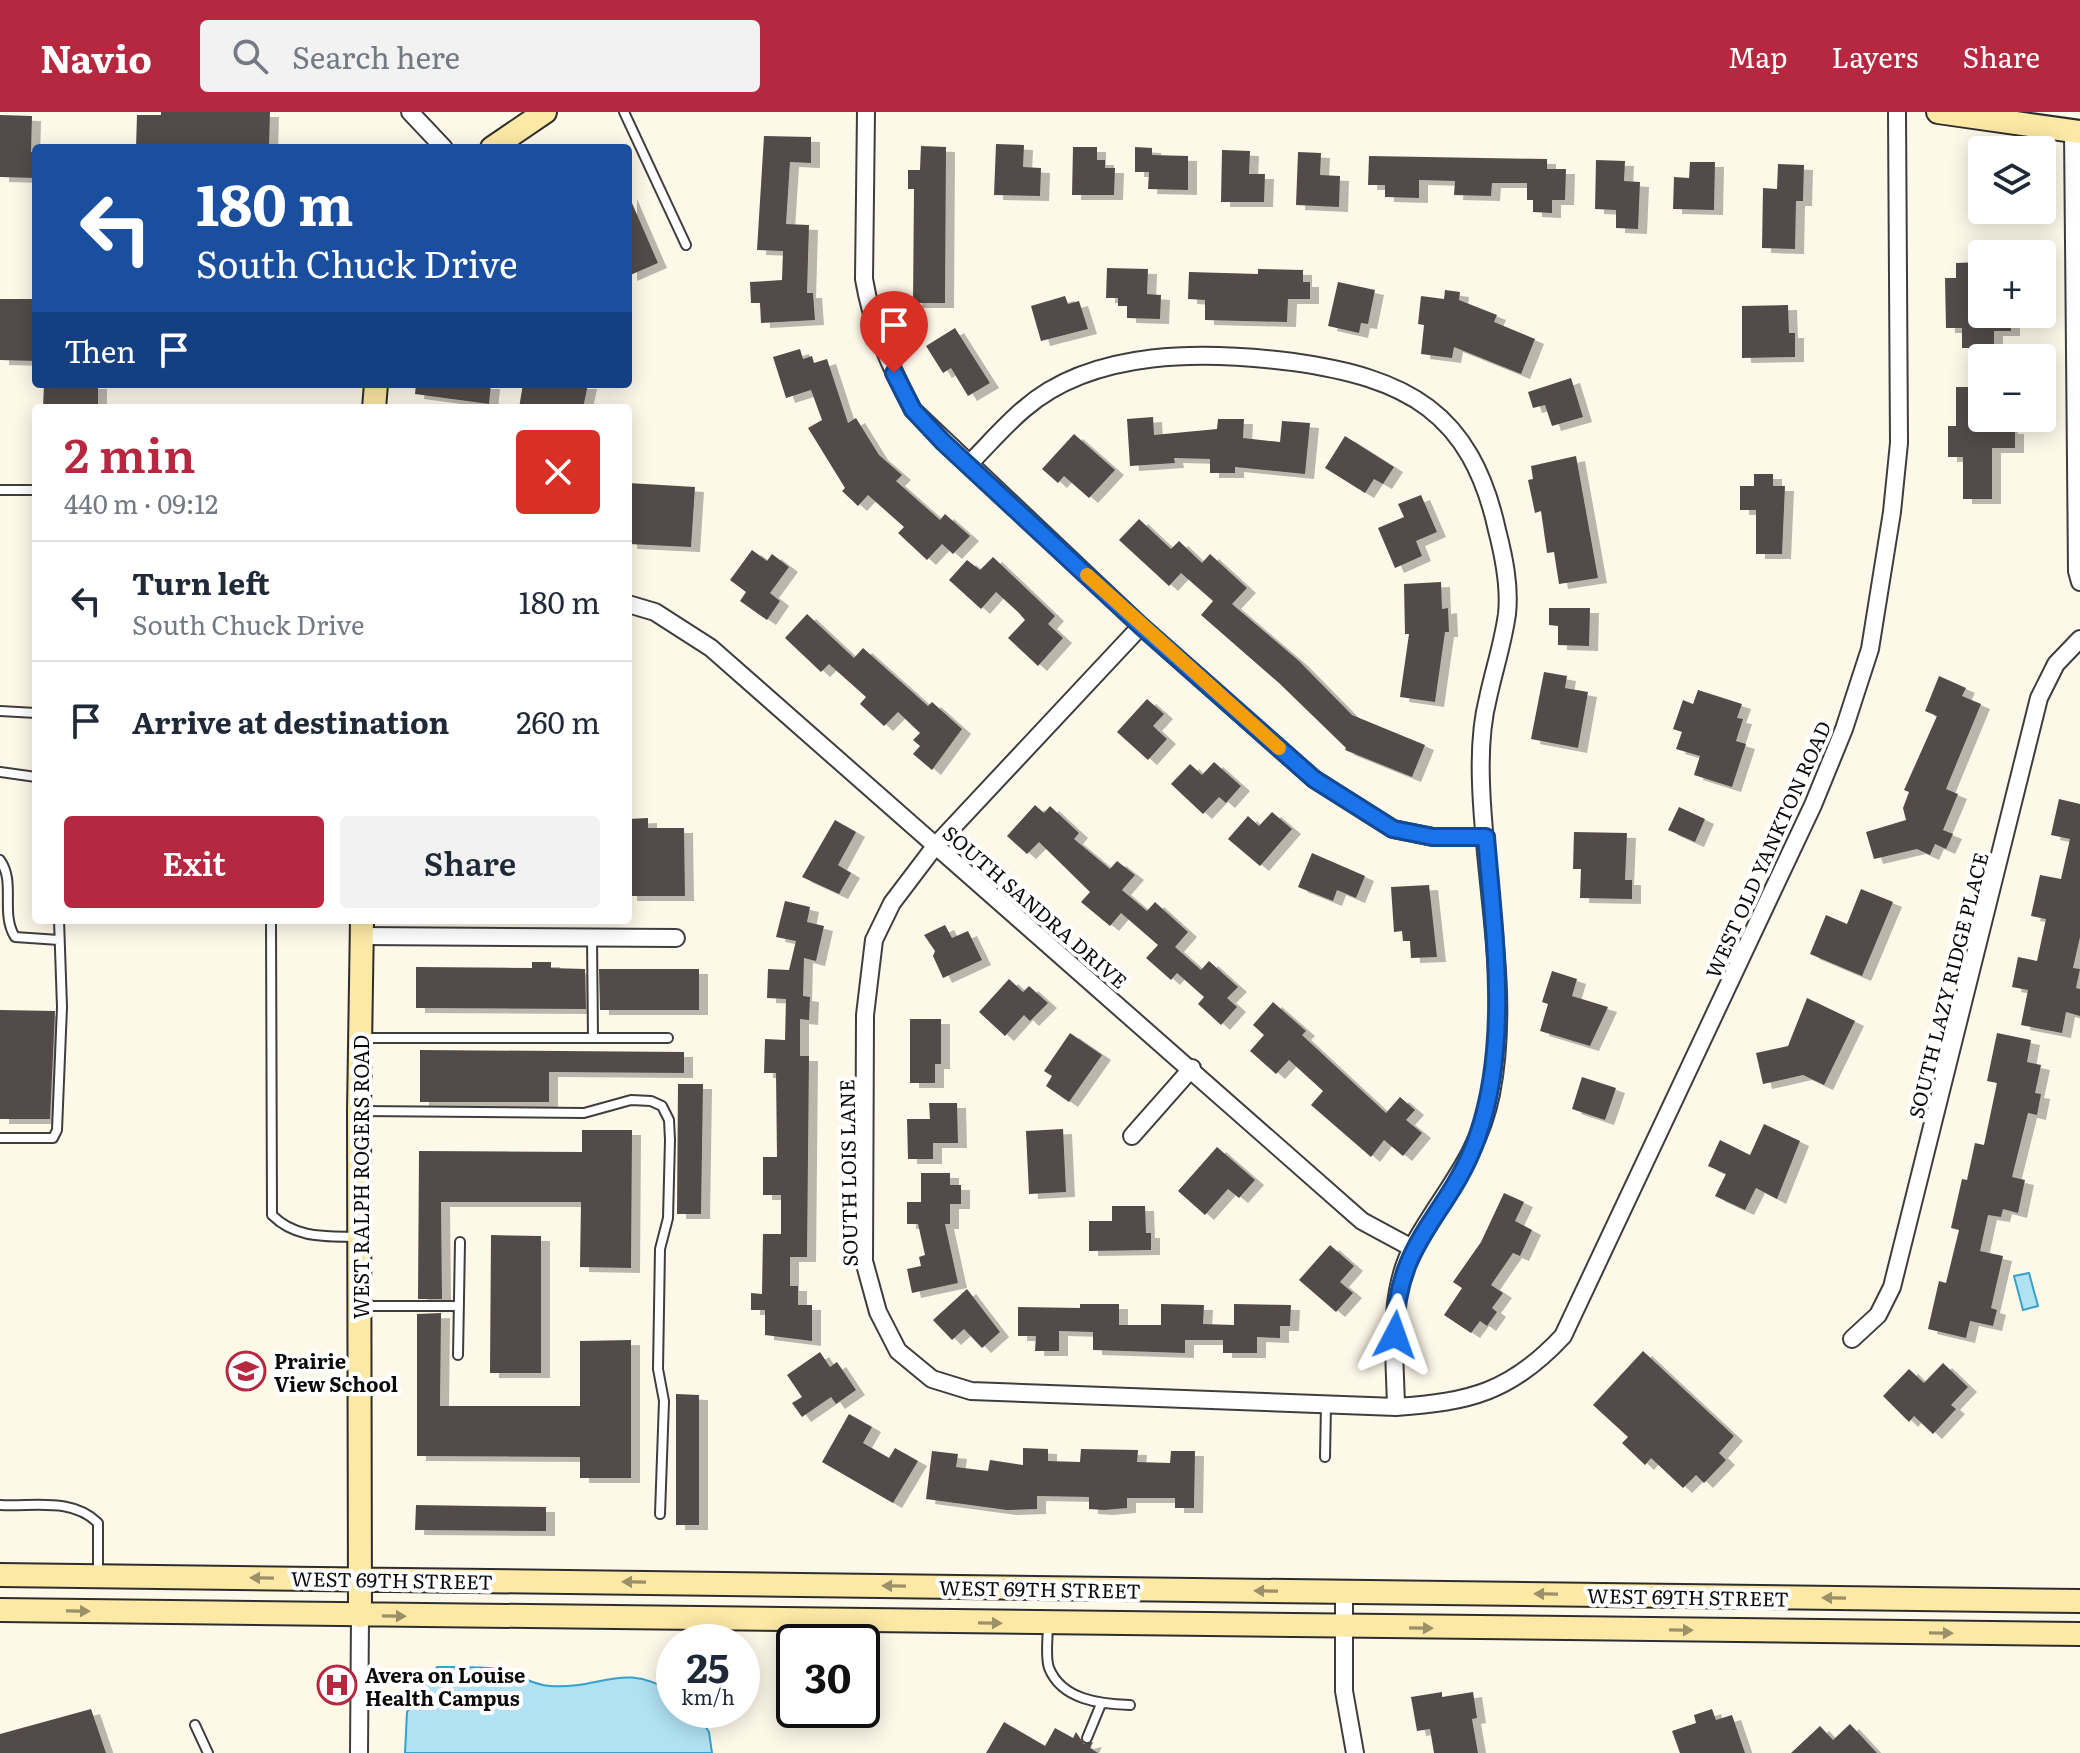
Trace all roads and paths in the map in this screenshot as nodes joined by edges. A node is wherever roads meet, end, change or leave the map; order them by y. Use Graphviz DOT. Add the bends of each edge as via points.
graph roads {
  1 [pos="410,112"];
  2 [pos="545,112"];
  3 [pos="624,112"];
  4 [pos="866,112"];
  5 [pos="1897,112"];
  6 [pos="1938,112"];
  7 [pos="2077,132"];
  8 [pos="440,144"];
  9 [pos="498,144"];
  10 [pos="686,245"];
  11 [pos="969,464"];
  12 [pos="0,490"];
  13 [pos="32,490"];
  14 [pos="2080,582"];
  15 [pos="632,605"];
  16 [pos="1141,626"];
  17 [pos="2080,639"];
  18 [pos="0,711"];
  19 [pos="32,713"];
  20 [pos="0,772"];
  21 [pos="32,776"];
  22 [pos="1486,837"];
  23 [pos="936,845"];
  24 [pos="0,860"];
  25 [pos="59,924"];
  26 [pos="271,924"];
  27 [pos="362,928"];
  28 [pos="592,938"];
  29 [pos="676,938"];
  30 [pos="59,940"];
  31 [pos="360,1038"];
  32 [pos="593,1038"];
  33 [pos="668,1038"];
  34 [pos="1192,1068"];
  35 [pos="359,1111"];
  36 [pos="1132,1136"];
  37 [pos="0,1138"];
  38 [pos="359,1237"];
  39 [pos="460,1242"];
  40 [pos="1412,1248"];
  41 [pos="359,1306"];
  42 [pos="459,1306"];
  43 [pos="1852,1339"];
  44 [pos="458,1355"];
  45 [pos="1326,1404"];
  46 [pos="1396,1407"];
  47 [pos="1325,1457"];
  48 [pos="0,1505"];
  49 [pos="660,1514"];
  50 [pos="0,1575"];
  51 [pos="98,1576"];
  52 [pos="361,1578"];
  53 [pos="1344,1592"];
  54 [pos="2080,1601"];
  55 [pos="0,1610"];
  56 [pos="360,1616"];
  57 [pos="1048,1624"];
  58 [pos="1343,1627"];
  59 [pos="2080,1634"];
  60 [pos="1101,1704"];
  61 [pos="1130,1705"];
  62 [pos="195,1725"];
  63 [pos="1087,1738"];
  64 [pos="208,1753"];
  65 [pos="359,1753"];
  66 [pos="1355,1753"];
  1 -- 8 [label="street"];
  2 -- 9 [label="main road"];
  3 -- 10 [label="lane"];
  4 -- 11 [label="street" via="868,305 913,410"];
  5 -- 46 [label="street, WEST OLD YANKTON ROAD" via="1899,443 1870,649 1844,729 1563,1336 1538,1362 1500,1386 1456,1403"];
  6 -- 7 [label="main road"];
  7 -- 14 [label="street"];
  11 -- 16 [label="street"];
  11 -- 22 [label="street" via="1026,407 1086,373 1122,362 1199,357 1308,364 1368,378 1418,401 1453,427 1478,466 1506,568 1507,613 1481,742"];
  12 -- 13 [label="lane"];
  15 -- 23 [label="street, SOUTH SANDRA DRIVE" via="655,612 711,648"];
  16 -- 22 [label="street" via="1314,779 1353,807 1393,829 1433,837"];
  16 -- 23 [label="street, SOUTH LOIS LANE"];
  17 -- 43 [label="street, SOUTH LAZY RIDGE PLACE" via="2056,664 2039,698 1892,1287 1878,1315"];
  18 -- 19 [label="lane"];
  20 -- 21 [label="lane"];
  22 -- 40 [label="street" via="1496,1035 1491,1094 1460,1176"];
  23 -- 34 [label="street, SOUTH SANDRA DRIVE"];
  23 -- 45 [label="street, SOUTH LOIS LANE" via="892,903 874,940 865,1015 864,1261 878,1312 898,1351 932,1379 971,1391"];
  24 -- 30 [label="lane" via="6,872 6,914 15,937"];
  25 -- 30 [label="lane"];
  26 -- 38 [label="lane" via="272,1215 285,1229 301,1234"];
  27 -- 28 [label="street"];
  27 -- 31 [label="main road, WEST RALPH ROGERS ROAD"];
  28 -- 29 [label="street"];
  28 -- 32 [label="lane"];
  30 -- 37 [label="lane" via="57,1130 53,1138"];
  31 -- 32 [label="lane"];
  31 -- 35 [label="main road, WEST RALPH ROGERS ROAD"];
  32 -- 33 [label="lane"];
  34 -- 36 [label="street"];
  34 -- 40 [label="street, SOUTH SANDRA DRIVE" via="1362,1221"];
  35 -- 38 [label="main road, WEST RALPH ROGERS ROAD"];
  35 -- 49 [label="lane" via="584,1113 631,1100 662,1106 670,1140 668,1218 660,1249"];
  38 -- 41 [label="main road, WEST RALPH ROGERS ROAD"];
  39 -- 42 [label="lane"];
  40 -- 46 [label="street" via="1395,1310"];
  41 -- 42 [label="lane"];
  41 -- 52 [label="main road, WEST RALPH ROGERS ROAD"];
  42 -- 44 [label="lane"];
  45 -- 46 [label="street, SOUTH LOIS LANE"];
  45 -- 47 [label="lane"];
  48 -- 51 [label="lane" via="64,1505 86,1511 98,1523"];
  50 -- 51 [label="main road, WEST 69TH STREET"];
  52 -- 51 [label="main road, WEST 69TH STREET, one-way"];
  53 -- 52 [label="main road, WEST 69TH STREET, one-way"];
  52 -- 56 [label="main road, WEST RALPH ROGERS ROAD"];
  54 -- 53 [label="main road, WEST 69TH STREET, one-way"];
  53 -- 58 [label="street"];
  55 -- 56 [label="main road, WEST 69TH STREET, one-way"];
  56 -- 57 [label="main road, WEST 69TH STREET, one-way"];
  56 -- 65 [label="street"];
  57 -- 58 [label="main road, WEST 69TH STREET"];
  57 -- 60 [label="lane" via="1048,1667 1087,1702"];
  58 -- 59 [label="main road, WEST 69TH STREET, one-way"];
  58 -- 66 [label="street" via="1344,1691"];
  60 -- 61 [label="lane"];
  60 -- 63 [label="lane"];
  62 -- 64 [label="lane"];
}
